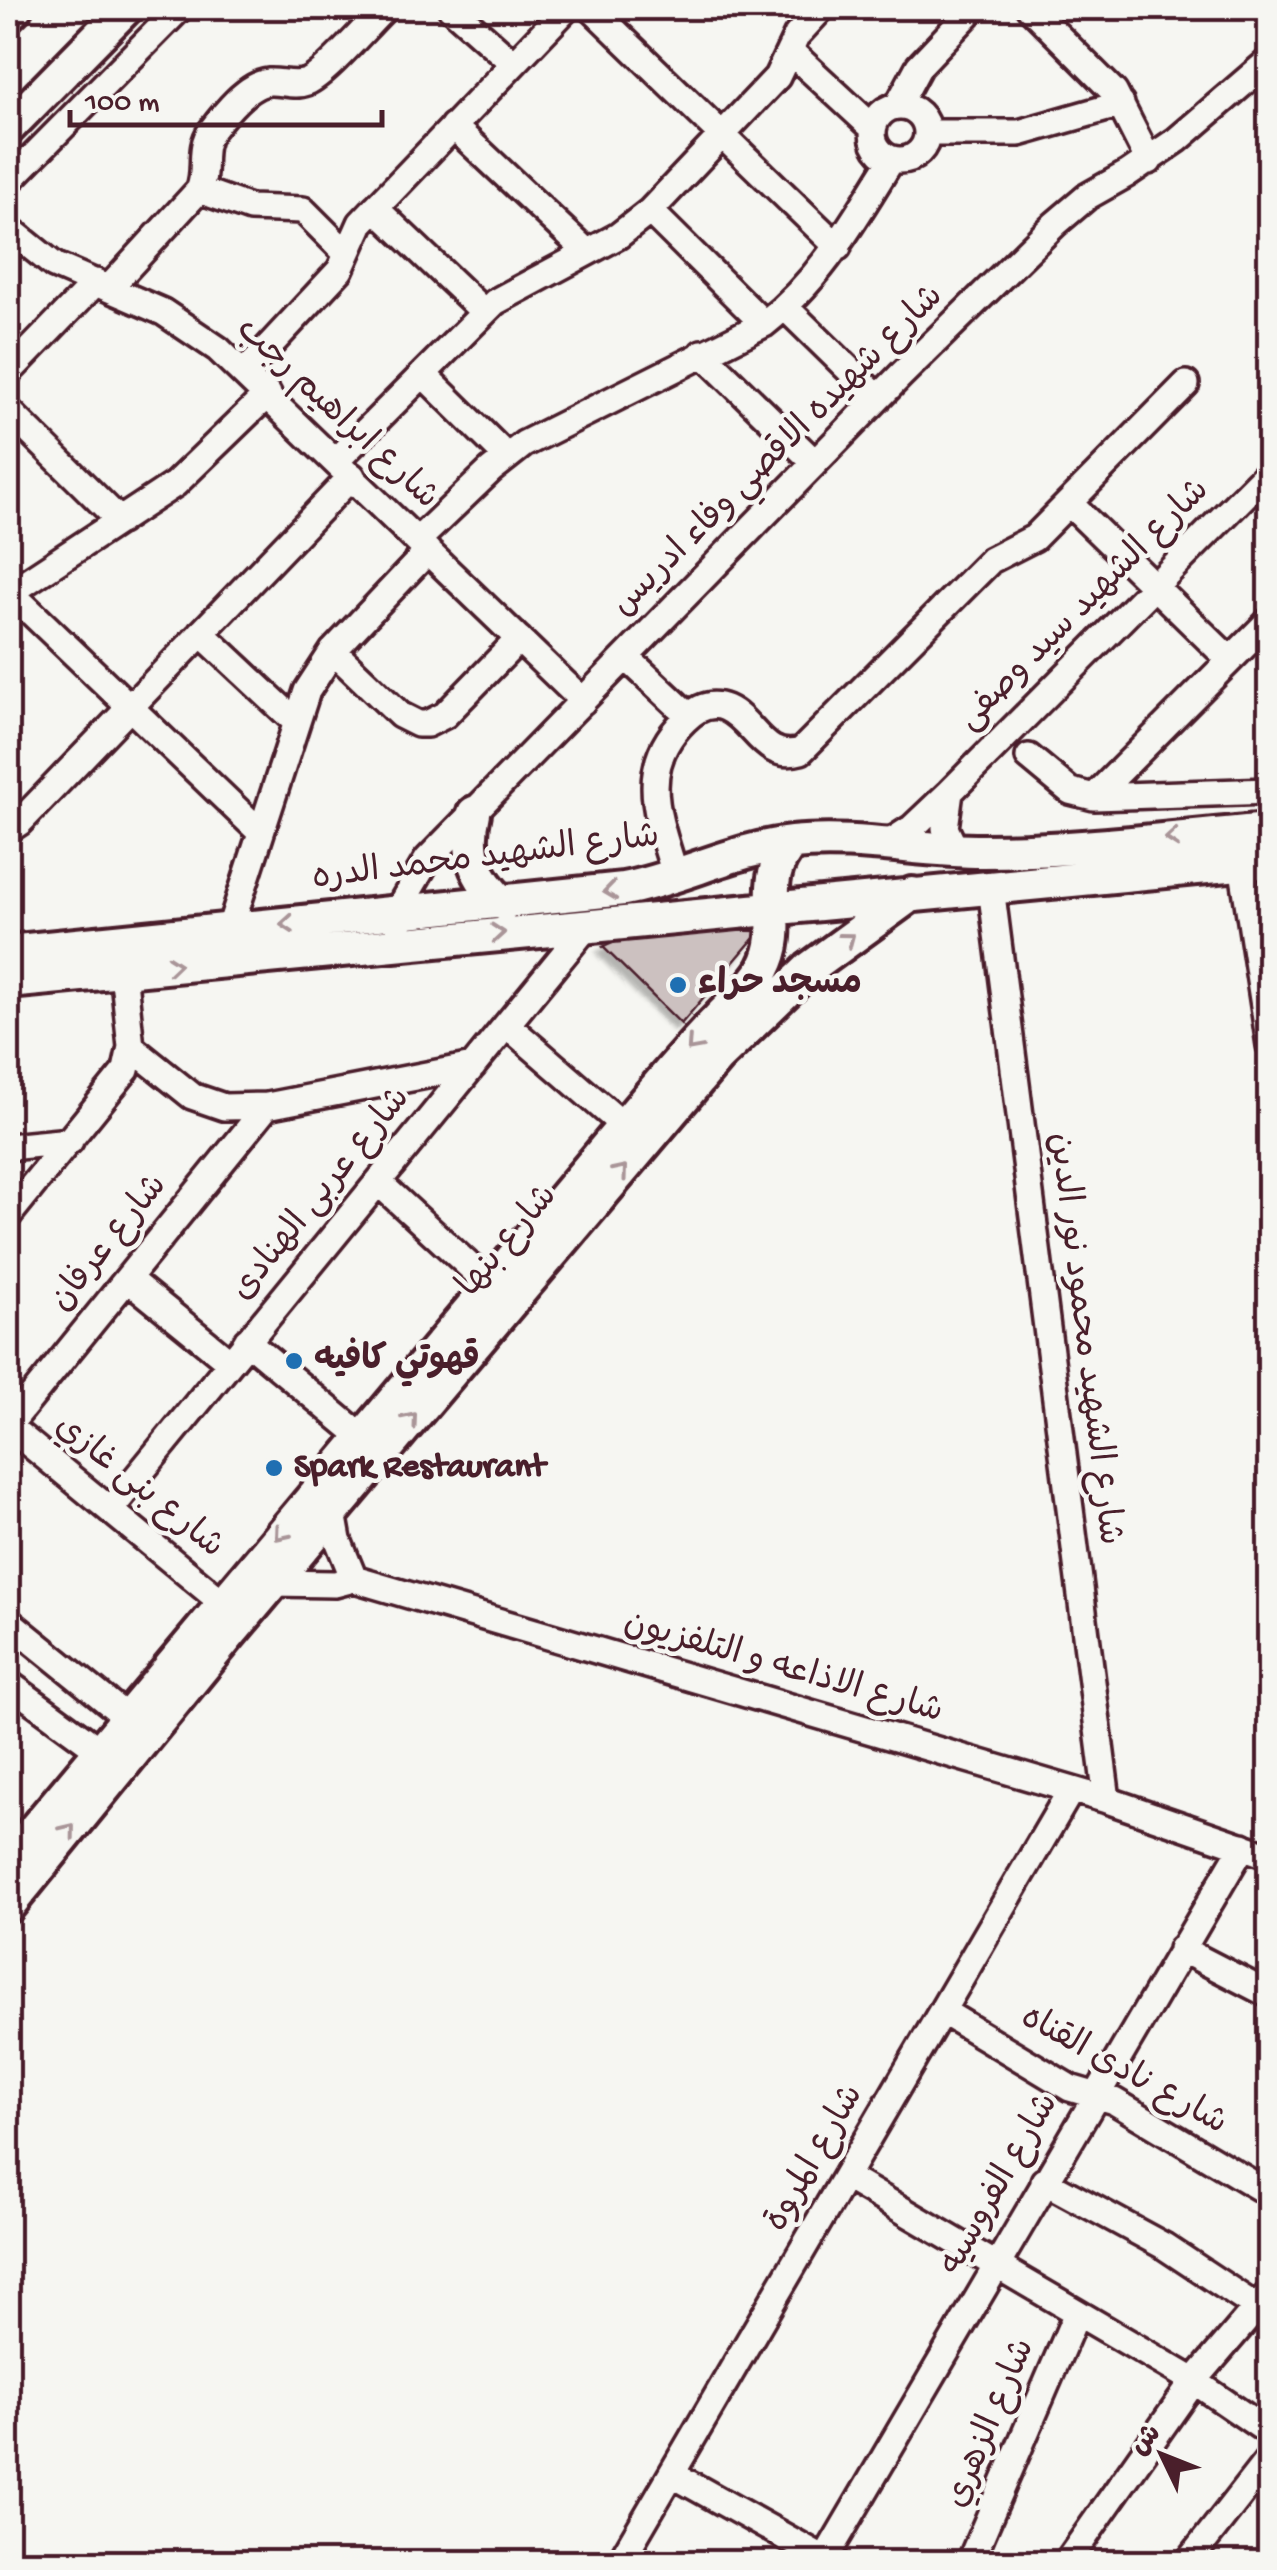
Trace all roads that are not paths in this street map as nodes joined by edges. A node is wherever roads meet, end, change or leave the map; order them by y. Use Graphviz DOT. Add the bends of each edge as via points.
graph roads {
  1 [pos="15,8"];
  2 [pos="126,8"];
  3 [pos="180,8"];
  4 [pos="385,8"];
  5 [pos="452,8"];
  6 [pos="567,8"];
  7 [pos="822,8"];
  8 [pos="974,8"];
  9 [pos="1030,8"];
  10 [pos="602,11"];
  11 [pos="8,15"];
  12 [pos="790,51"];
  13 [pos="1270,60"];
  14 [pos="513,63"];
  15 [pos="1122,104"];
  16 [pos="898,105"];
  17 [pos="454,126"];
  18 [pos="8,128"];
  19 [pos="873,128"];
  20 [pos="928,133"];
  21 [pos="722,135"];
  22 [pos="892,159"];
  23 [pos="1149,160"];
  24 [pos="8,182"];
  25 [pos="199,190"];
  26 [pos="375,208"];
  27 [pos="650,211"];
  28 [pos="8,228"];
  29 [pos="838,247"];
  30 [pos="586,252"];
  31 [pos="348,254"];
  32 [pos="103,285"];
  33 [pos="786,308"];
  34 [pos="484,312"];
  35 [pos="764,324"];
  36 [pos="702,353"];
  37 [pos="245,372"];
  38 [pos="8,373"];
  39 [pos="423,374"];
  40 [pos="1186,384"];
  41 [pos="268,394"];
  42 [pos="878,398"];
  43 [pos="8,410"];
  44 [pos="507,456"];
  45 [pos="814,463"];
  46 [pos="344,469"];
  47 [pos="1270,470"];
  48 [pos="1069,503"];
  49 [pos="120,521"];
  50 [pos="423,545"];
  51 [pos="1154,585"];
  52 [pos="9,593"];
  53 [pos="1270,620"];
  54 [pos="201,634"];
  55 [pos="519,639"];
  56 [pos="333,651"];
  57 [pos="626,657"];
  58 [pos="1230,660"];
  59 [pos="583,701"];
  60 [pos="130,708"];
  61 [pos="689,716"];
  62 [pos="296,721"];
  63 [pos="1030,757"];
  64 [pos="1270,791"];
  65 [pos="950,792"];
  66 [pos="1094,797"];
  67 [pos="474,813"];
  68 [pos="8,830"];
  69 [pos="1270,830"];
  70 [pos="260,831"];
  71 [pos="792,843"];
  72 [pos="884,846"];
  73 [pos="956,851"];
  74 [pos="1256,862"];
  75 [pos="1055,864"];
  76 [pos="676,877"];
  77 [pos="991,887"];
  78 [pos="912,894"];
  79 [pos="504,904"];
  80 [pos="772,907"];
  81 [pos="588,925"];
  82 [pos="230,928"];
  83 [pos="399,928"];
  84 [pos="8,952"];
  85 [pos="123,970"];
  86 [pos="8,982"];
  87 [pos="506,1025"];
  88 [pos="1270,1046"];
  89 [pos="131,1047"];
  90 [pos="473,1066"];
  91 [pos="267,1106"];
  92 [pos="624,1126"];
  93 [pos="70,1140"];
  94 [pos="8,1147"];
  95 [pos="378,1182"];
  96 [pos="8,1216"];
  97 [pos="128,1279"];
  98 [pos="490,1284"];
  99 [pos="247,1342"];
  100 [pos="230,1362"];
  101 [pos="8,1426"];
  102 [pos="362,1438"];
  103 [pos="110,1510"];
  104 [pos="333,1512"];
  105 [pos="354,1578"];
  106 [pos="273,1584"];
  107 [pos="223,1603"];
  108 [pos="8,1621"];
  109 [pos="8,1683"];
  110 [pos="138,1726"];
  111 [pos="111,1758"];
  112 [pos="1071,1790"];
  113 [pos="1106,1800"];
  114 [pos="1243,1846"];
  115 [pos="1270,1856"];
  116 [pos="8,1861"];
  117 [pos="8,1906"];
  118 [pos="1181,1950"];
  119 [pos="1270,1995"];
  120 [pos="942,2011"];
  121 [pos="1094,2096"];
  122 [pos="846,2177"];
  123 [pos="1044,2180"];
  124 [pos="1270,2194"];
  125 [pos="994,2264"];
  126 [pos="1263,2299"];
  127 [pos="1077,2313"];
  128 [pos="1194,2381"];
  129 [pos="1270,2433"];
  130 [pos="1270,2457"];
  131 [pos="672,2474"];
  132 [pos="620,2562"];
  133 [pos="826,2562"];
  134 [pos="970,2562"];
  135 [pos="1067,2562"];
  136 [pos="1188,2562"];
  1 -- 11 [label="main road"];
  2 -- 18 [label="main road"];
  3 -- 24 [label="street"];
  4 -- 25 [label="street" via="313,79 265,82 248,92 208,136"];
  5 -- 14 [label="street"];
  6 -- 14 [label="street"];
  7 -- 12 [label="street"];
  8 -- 16 [label="street" via="919,66"];
  9 -- 15 [label="street"];
  10 -- 21 [label="street"];
  12 -- 19 [label="street"];
  12 -- 21 [label="street" via="777,78"];
  13 -- 23 [label="street, شارع شهيده الاقصي وفاء ادريس"];
  14 -- 17 [label="street"];
  15 -- 20 [label="street" via="1019,134"];
  15 -- 23 [label="street"];
  16 -- 19 [label="street"];
  16 -- 20 [label="street" via="916,110"];
  17 -- 26 [label="street"];
  17 -- 30 [label="street"];
  19 -- 22 [label="street" via="875,144"];
  20 -- 22 [label="street" via="916,155"];
  21 -- 27 [label="street"];
  21 -- 29 [label="street"];
  22 -- 29 [label="street"];
  23 -- 42 [label="street, شارع شهيده الاقصي وفاء ادريس" via="1072,208"];
  25 -- 31 [label="street" via="250,208 303,210"];
  25 -- 32 [label="street"];
  26 -- 31 [label="street"];
  26 -- 34 [label="street"];
  27 -- 30 [label="street"];
  27 -- 35 [label="street"];
  28 -- 32 [label="street, شارع ابراهيم رجب" via="54,265"];
  29 -- 33 [label="street"];
  30 -- 34 [label="street"];
  31 -- 37 [label="street"];
  32 -- 37 [label="street, شارع ابراهيم رجب" via="192,329"];
  32 -- 38 [label="street"];
  33 -- 35 [label="street"];
  33 -- 42 [label="street"];
  34 -- 39 [label="street"];
  35 -- 36 [label="street"];
  36 -- 44 [label="street"];
  36 -- 45 [label="street"];
  37 -- 41 [label="street, شارع ابراهيم رجب"];
  39 -- 44 [label="street"];
  39 -- 46 [label="street"];
  40 -- 48 [label="street"];
  41 -- 46 [label="street, شارع ابراهيم رجب"];
  41 -- 49 [label="street" via="192,470"];
  42 -- 45 [label="street, شارع شهيده الاقصي وفاء ادريس"];
  43 -- 49 [label="street"];
  44 -- 50 [label="street"];
  45 -- 57 [label="street, شارع شهيده الاقصي وفاء ادريس"];
  46 -- 50 [label="street, شارع ابراهيم رجب"];
  46 -- 54 [label="street"];
  47 -- 51 [label="street, شارع الشهيد سيد وصفى"];
  48 -- 51 [label="street"];
  48 -- 61 [label="street" via="1034,538 991,560 801,752 770,750 720,706"];
  49 -- 52 [label="street"];
  50 -- 55 [label="street, شارع ابراهيم رجب"];
  50 -- 56 [label="street"];
  51 -- 58 [label="street"];
  51 -- 65 [label="street, شارع الشهيد سيد وصفى"];
  52 -- 60 [label="street"];
  53 -- 58 [label="street"];
  54 -- 60 [label="street"];
  54 -- 62 [label="street"];
  55 -- 56 [label="street" via="428,724 400,715"];
  55 -- 59 [label="street, شارع ابراهيم رجب"];
  56 -- 62 [label="street" via="306,691"];
  57 -- 59 [label="street, شارع شهيده الاقصي وفاء ادريس"];
  57 -- 61 [label="street"];
  58 -- 66 [label="street"];
  59 -- 67 [label="street, شارع شهيده الاقصي وفاء ادريس"];
  60 -- 68 [label="street"];
  60 -- 70 [label="street"];
  61 -- 76 [label="street" via="670,734 654,782"];
  62 -- 70 [label="street"];
  63 -- 66 [label="street" via="1070,790"];
  64 -- 66 [label="street"];
  65 -- 72 [label="street, شارع الشهيد سيد وصفى"];
  65 -- 73 [label="street" via="946,828"];
  67 -- 79 [label="main road" via="474,864"];
  67 -- 83 [label="street, شارع شهيده الاقصي وفاء ادريس" via="418,872"];
  69 -- 75 [label="main road, شارع الشهيد محمد الدره, one-way"];
  70 -- 82 [label="street"];
  71 -- 72 [label="main road, شارع الشهيد محمد الدره"];
  71 -- 76 [label="main road, شارع الشهيد محمد الدره"];
  71 -- 80 [label="main road, شارع بنها" via="774,872"];
  72 -- 73 [label="main road, شارع الشهيد محمد الدره"];
  73 -- 75 [label="main road, شارع الشهيد محمد الدره"];
  74 -- 75 [label="main road, شارع الشهيد محمد الدره"];
  74 -- 88 [label="street"];
  75 -- 77 [label="main road, شارع الشهيد محمد الدره"];
  76 -- 79 [label="main road, شارع الشهيد محمد الدره, one-way"];
  77 -- 78 [label="main road, شارع الشهيد محمد الدره"];
  77 -- 113 [label="street, شارع الشهيد محمود نور الدين"];
  78 -- 80 [label="main road, شارع الشهيد محمد الدره"];
  104 -- 78 [label="main road, شارع بنها, one-way" via="717,1058 810,970"];
  79 -- 83 [label="main road, شارع الشهيد محمد الدره"];
  80 -- 81 [label="main road, شارع الشهيد محمد الدره"];
  80 -- 92 [label="main road, شارع بنها, one-way" via="773,944 758,978"];
  83 -- 81 [label="main road, شارع الشهيد محمد الدره, one-way"];
  81 -- 87 [label="street, شارع عربى الهنادى"];
  83 -- 82 [label="main road, شارع الشهيد محمد الدره, one-way"];
  82 -- 84 [label="main road, شارع الشهيد محمد الدره"];
  85 -- 83 [label="main road, شارع الشهيد محمد الدره, one-way"];
  85 -- 86 [label="main road, شارع الشهيد محمد الدره"];
  85 -- 89 [label="street"];
  87 -- 90 [label="street, شارع عربى الهنادى"];
  87 -- 92 [label="street"];
  89 -- 91 [label="street" via="200,1101"];
  89 -- 93 [label="street" via="122,1076"];
  90 -- 91 [label="street"];
  90 -- 95 [label="street, شارع عربى الهنادى"];
  91 -- 97 [label="street, شارع عرفان"];
  92 -- 98 [label="main road, شارع بنها"];
  93 -- 94 [label="street"];
  93 -- 96 [label="street"];
  95 -- 98 [label="street"];
  95 -- 99 [label="street, شارع عربى الهنادى"];
  97 -- 100 [label="street"];
  97 -- 101 [label="street, شارع عرفان"];
  98 -- 102 [label="main road, شارع بنها"];
  99 -- 100 [label="street, شارع عربى الهنادى"];
  99 -- 102 [label="street"];
  100 -- 103 [label="street, شارع عربى الهنادى"];
  101 -- 103 [label="street, شارع بنى غازي"];
  102 -- 107 [label="main road, شارع بنها, one-way"];
  103 -- 107 [label="street, شارع بنى غازي"];
  104 -- 105 [label="street"];
  104 -- 106 [label="main road, شارع بنها"];
  105 -- 106 [label="street, شارع الاذاعه و التلفزيون"];
  105 -- 112 [label="street, شارع الاذاعه و التلفزيون"];
  106 -- 110 [label="main road, شارع بنها"];
  107 -- 110 [label="main road, شارع بنها"];
  108 -- 110 [label="street"];
  109 -- 111 [label="street"];
  110 -- 111 [label="main road, شارع بنها"];
  111 -- 116 [label="main road, شارع بنها"];
  117 -- 111 [label="main road, شارع بنها, one-way"];
  112 -- 113 [label="street, شارع الاذاعه و التلفزيون"];
  112 -- 120 [label="street, شارع المروة"];
  113 -- 114 [label="street, شارع الاذاعه و التلفزيون"];
  114 -- 115 [label="street, شارع الاذاعه و التلفزيون"];
  114 -- 118 [label="street, شارع الفروسيه"];
  118 -- 119 [label="street"];
  118 -- 121 [label="street, شارع الفروسيه"];
  120 -- 121 [label="street, شارع نادى القناه"];
  120 -- 122 [label="street, شارع المروة"];
  121 -- 123 [label="street, شارع الفروسيه"];
  121 -- 124 [label="street, شارع نادى القناه" via="1114,2100"];
  122 -- 125 [label="street"];
  122 -- 131 [label="street, شارع المروة"];
  123 -- 125 [label="street, شارع الفروسيه"];
  123 -- 126 [label="street"];
  125 -- 127 [label="street"];
  125 -- 133 [label="street, شارع الفروسيه"];
  126 -- 128 [label="street"];
  127 -- 128 [label="street"];
  127 -- 134 [label="street, شارع الزهري"];
  128 -- 129 [label="street"];
  128 -- 135 [label="street"];
  130 -- 136 [label="street"];
  131 -- 132 [label="street, شارع المروة"];
  131 -- 133 [label="street"];
}
